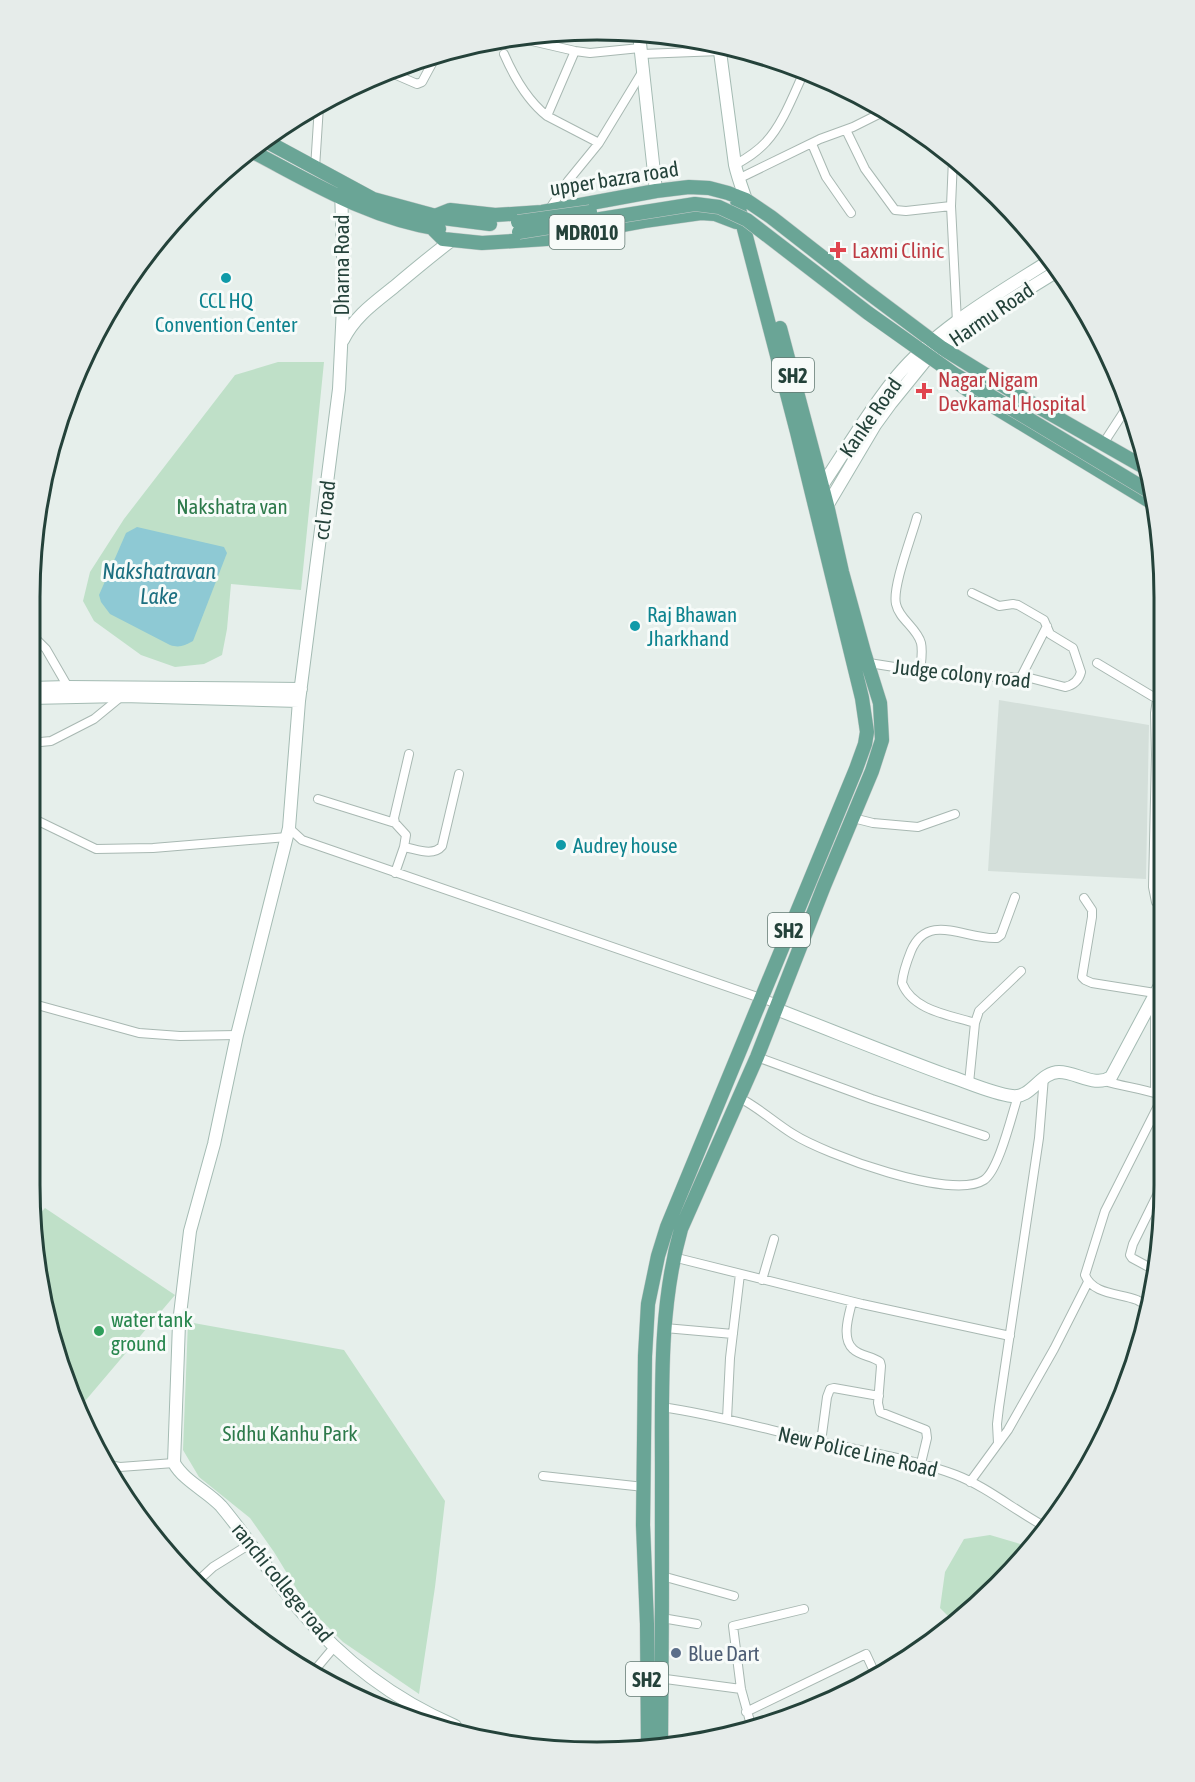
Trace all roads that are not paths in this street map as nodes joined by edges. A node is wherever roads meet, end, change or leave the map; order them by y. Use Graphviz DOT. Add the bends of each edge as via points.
graph roads {
  1 [pos="640,42"];
  2 [pos="543,44"];
  3 [pos="694,49"];
  4 [pos="575,51"];
  5 [pos="641,51"];
  6 [pos="504,54"];
  7 [pos="720,54"];
  8 [pos="431,66"];
  9 [pos="644,69"];
  10 [pos="400,77"];
  11 [pos="801,79"];
  12 [pos="319,115"];
  13 [pos="876,115"];
  14 [pos="547,116"];
  15 [pos="846,130"];
  16 [pos="599,143"];
  17 [pos="812,144"];
  18 [pos="273,145"];
  19 [pos="259,155"];
  20 [pos="735,165"];
  21 [pos="315,168"];
  22 [pos="953,169"];
  23 [pos="342,182"];
  24 [pos="740,189"];
  25 [pos="656,191"];
  26 [pos="341,199"];
  27 [pos="951,206"];
  28 [pos="549,211"];
  29 [pos="851,213"];
  30 [pos="433,222"];
  31 [pos="518,227"];
  32 [pos="749,229"];
  33 [pos="452,240"];
  34 [pos="1044,265"];
  35 [pos="1051,275"];
  36 [pos="957,322"];
  37 [pos="937,345"];
  38 [pos="340,347"];
  39 [pos="921,358"];
  40 [pos="1123,413"];
  41 [pos="1103,444"];
  42 [pos="1138,464"];
  43 [pos="1141,477"];
  44 [pos="822,486"];
  45 [pos="1144,488"];
  46 [pos="814,498"];
  47 [pos="1146,499"];
  48 [pos="827,505"];
  49 [pos="917,517"];
  50 [pos="819,520"];
  51 [pos="972,593"];
  52 [pos="1047,626"];
  53 [pos="40,643"];
  54 [pos="868,663"];
  55 [pos="1097,663"];
  56 [pos="920,672"];
  57 [pos="1021,677"];
  58 [pos="40,689"];
  59 [pos="67,692"];
  60 [pos="1154,693"];
  61 [pos="300,695"];
  62 [pos="40,696"];
  63 [pos="123,696"];
  64 [pos="40,742"];
  65 [pos="409,754"];
  66 [pos="459,774"];
  67 [pos="318,799"];
  68 [pos="955,814"];
  69 [pos="853,818"];
  70 [pos="40,822"];
  71 [pos="394,823"];
  72 [pos="288,832"];
  73 [pos="1154,842"];
  74 [pos="404,847"];
  75 [pos="395,873"];
  76 [pos="1154,891"];
  77 [pos="1015,897"];
  78 [pos="1084,898"];
  79 [pos="1021,971"];
  80 [pos="1154,993"];
  81 [pos="1154,995"];
  82 [pos="761,999"];
  83 [pos="40,1006"];
  84 [pos="777,1006"];
  85 [pos="975,1023"];
  86 [pos="237,1035"];
  87 [pos="757,1057"];
  88 [pos="1044,1077"];
  89 [pos="1105,1081"];
  90 [pos="969,1083"];
  91 [pos="1154,1093"];
  92 [pos="1018,1096"];
  93 [pos="740,1098"];
  94 [pos="1154,1110"];
  95 [pos="985,1136"];
  96 [pos="1154,1202"];
  97 [pos="774,1239"];
  98 [pos="674,1257"];
  99 [pos="1148,1267"];
  100 [pos="740,1274"];
  101 [pos="762,1280"];
  102 [pos="1088,1282"];
  103 [pos="852,1302"];
  104 [pos="1142,1303"];
  105 [pos="665,1328"];
  106 [pos="733,1334"];
  107 [pos="1010,1336"];
  108 [pos="879,1396"];
  109 [pos="662,1407"];
  110 [pos="727,1419"];
  111 [pos="820,1442"];
  112 [pos="998,1443"];
  113 [pos="174,1463"];
  114 [pos="921,1463"];
  115 [pos="117,1467"];
  116 [pos="543,1476"];
  117 [pos="970,1482"];
  118 [pos="644,1487"];
  119 [pos="1039,1523"];
  120 [pos="250,1544"];
  121 [pos="662,1576"];
  122 [pos="203,1577"];
  123 [pos="734,1596"];
  124 [pos="804,1610"];
  125 [pos="662,1618"];
  126 [pos="697,1624"];
  127 [pos="335,1646"];
  128 [pos="318,1666"];
  129 [pos="873,1668"];
  130 [pos="647,1677"];
  131 [pos="662,1678"];
  132 [pos="741,1689"];
  133 [pos="746,1712"];
  134 [pos="442,1720"];
  135 [pos="749,1721"];
  136 [pos="661,1738"];
  137 [pos="648,1739"];
  1 -- 5 [label="street"];
  2 -- 4 [label="street"];
  3 -- 5 [label="street"];
  4 -- 5 [label="street"];
  4 -- 14 [label="street"];
  5 -- 9 [label="street"];
  6 -- 14 [label="street" via="534,105"];
  7 -- 20 [label="street"];
  8 -- 10 [label="street" via="417,84"];
  9 -- 16 [label="street"];
  9 -- 25 [label="street"];
  11 -- 20 [label="street" via="767,141"];
  12 -- 21 [label="street"];
  13 -- 15 [label="street"];
  14 -- 16 [label="street"];
  15 -- 17 [label="street"];
  15 -- 27 [label="street" via="865,169 895,210"];
  16 -- 28 [label="street"];
  17 -- 24 [label="street"];
  17 -- 29 [label="street" via="826,177"];
  18 -- 21 [label="main road"];
  19 -- 26 [label="main road"];
  20 -- 24 [label="street"];
  21 -- 23 [label="main road"];
  22 -- 27 [label="street"];
  23 -- 26 [label="street, Dharna Road"];
  23 -- 30 [label="main road" via="373,199"];
  24 -- 25 [label="main road, upper bazra road / MDR010"];
  24 -- 32 [label="main road"];
  24 -- 37 [label="main road, upper bazra road / MDR010"];
  25 -- 28 [label="main road, upper bazra road / MDR010"];
  26 -- 30 [label="main road" via="369,211"];
  26 -- 38 [label="street, Dharna Road" via="344,286"];
  27 -- 36 [label="street"];
  28 -- 30 [label="main road, upper bazra road / MDR010" via="495,215 450,210"];
  30 -- 31 [label="main road"];
  30 -- 33 [label="main road, MDR010" via="443,239"];
  31 -- 43 [label="main road, bridge" via="695,195 736,204 958,367"];
  31 -- 45 [label="main road, bridge" via="695,204 728,209 758,227 954,374"];
  32 -- 33 [label="main road, MDR010" via="725,216 708,213 546,239 482,243"];
  32 -- 39 [label="main road, MDR010"];
  32 -- 44 [label="main road, SH2"];
  32 -- 46 [label="main road, SH2"];
  33 -- 38 [label="street, ccl road" via="362,312"];
  34 -- 36 [label="street, Harmu Road"];
  35 -- 37 [label="street, Harmu Road"];
  36 -- 37 [label="street, Harmu Road"];
  37 -- 39 [label="street, Kanke Road"];
  37 -- 41 [label="main road, upper bazra road"];
  38 -- 61 [label="street, ccl road" via="339,389"];
  39 -- 44 [label="street, Kanke Road" via="897,376"];
  39 -- 47 [label="main road"];
  39 -- 48 [label="street, Kanke Road"];
  40 -- 41 [label="street"];
  41 -- 42 [label="main road, upper bazra road"];
  44 -- 46 [label="street, Kanke Road"];
  44 -- 48 [label="main road, SH2"];
  46 -- 50 [label="main road, SH2"];
  48 -- 50 [label="street, Kanke Road"];
  48 -- 54 [label="main road, SH2"];
  49 -- 56 [label="street" via="895,600 920,642"];
  50 -- 82 [label="main road, SH2" via="867,732 856,769"];
  51 -- 52 [label="street, Judge colony road" via="999,606 1018,605 1044,620"];
  52 -- 57 [label="street"];
  52 -- 57 [label="street, Judge colony road" via="1050,634 1073,648 1080,676 1065,687"];
  53 -- 59 [label="street"];
  54 -- 56 [label="street, Judge colony road"];
  54 -- 69 [label="main road, SH2" via="880,703 882,740"];
  55 -- 60 [label="street"];
  56 -- 57 [label="street, Judge colony road"];
  58 -- 59 [label="street"];
  59 -- 61 [label="street"];
  59 -- 62 [label="street"];
  59 -- 63 [label="street"];
  61 -- 63 [label="street"];
  61 -- 72 [label="street, ccl road"];
  63 -- 64 [label="street" via="94,718 51,741"];
  65 -- 71 [label="street"];
  66 -- 74 [label="street" via="442,846 432,852"];
  67 -- 71 [label="street"];
  68 -- 69 [label="street" via="918,827 873,824"];
  69 -- 84 [label="main road, SH2"];
  70 -- 72 [label="street" via="96,849 153,848"];
  71 -- 74 [label="street" via="406,835"];
  72 -- 75 [label="street"];
  72 -- 86 [label="street, ccl road"];
  73 -- 76 [label="street"];
  74 -- 75 [label="street"];
  75 -- 82 [label="street"];
  77 -- 85 [label="street" via="997,938 927,931 917,940 905,967 902,983 916,1002"];
  78 -- 80 [label="street" via="1092,917 1082,976 1092,984"];
  79 -- 85 [label="street" via="982,1007"];
  81 -- 89 [label="street" via="1111,1077"];
  82 -- 84 [label="street"];
  82 -- 118 [label="main road, SH2" via="658,1256 648,1304"];
  83 -- 86 [label="street" via="139,1033"];
  84 -- 87 [label="main road, SH2"];
  84 -- 90 [label="street"];
  85 -- 90 [label="street"];
  86 -- 113 [label="street, ccl road" via="214,1144 190,1231 179,1323"];
  87 -- 93 [label="main road, SH2"];
  87 -- 95 [label="street"];
  88 -- 89 [label="street" via="1059,1072"];
  88 -- 92 [label="street"];
  88 -- 107 [label="street" via="1040,1138"];
  89 -- 91 [label="street"];
  90 -- 92 [label="street"];
  92 -- 93 [label="street" via="994,1167 985,1179 965,1186 936,1184 850,1160 792,1133"];
  93 -- 98 [label="main road, SH2" via="681,1229"];
  94 -- 102 [label="street" via="1105,1211 1085,1270"];
  96 -- 99 [label="street" via="1130,1255"];
  97 -- 101 [label="street"];
  98 -- 100 [label="street"];
  98 -- 105 [label="main road, SH2"];
  100 -- 101 [label="street"];
  100 -- 106 [label="street"];
  101 -- 103 [label="street"];
  102 -- 104 [label="street"];
  102 -- 112 [label="street" via="1054,1349"];
  103 -- 107 [label="street"];
  103 -- 108 [label="street" via="847,1325 849,1343 852,1349 880,1362"];
  105 -- 106 [label="street"];
  105 -- 109 [label="main road, SH2"];
  106 -- 110 [label="street"];
  107 -- 112 [label="street" via="997,1424"];
  108 -- 111 [label="street" via="830,1389"];
  108 -- 114 [label="street" via="880,1412 926,1430"];
  109 -- 110 [label="street, New Police Line Road"];
  109 -- 121 [label="main road, SH2"];
  110 -- 111 [label="street, New Police Line Road"];
  111 -- 114 [label="street, New Police Line Road"];
  112 -- 117 [label="street"];
  113 -- 115 [label="street"];
  113 -- 120 [label="street, ranchi college road" via="219,1504"];
  114 -- 117 [label="street, New Police Line Road"];
  116 -- 118 [label="street"];
  117 -- 119 [label="street, New Police Line Road"];
  118 -- 130 [label="main road, SH2"];
  120 -- 122 [label="street"];
  120 -- 127 [label="street, ranchi college road" via="298,1608"];
  121 -- 123 [label="street"];
  121 -- 125 [label="main road, SH2"];
  124 -- 132 [label="street" via="733,1626"];
  125 -- 126 [label="street"];
  125 -- 131 [label="main road, SH2"];
  127 -- 128 [label="street"];
  127 -- 134 [label="street, ranchi college road" via="379,1683"];
  129 -- 133 [label="street" via="866,1654"];
  130 -- 131 [label="street"];
  130 -- 137 [label="main road, SH2"];
  131 -- 132 [label="street"];
  131 -- 136 [label="main road, SH2"];
  132 -- 133 [label="street"];
  133 -- 135 [label="street"];
}
